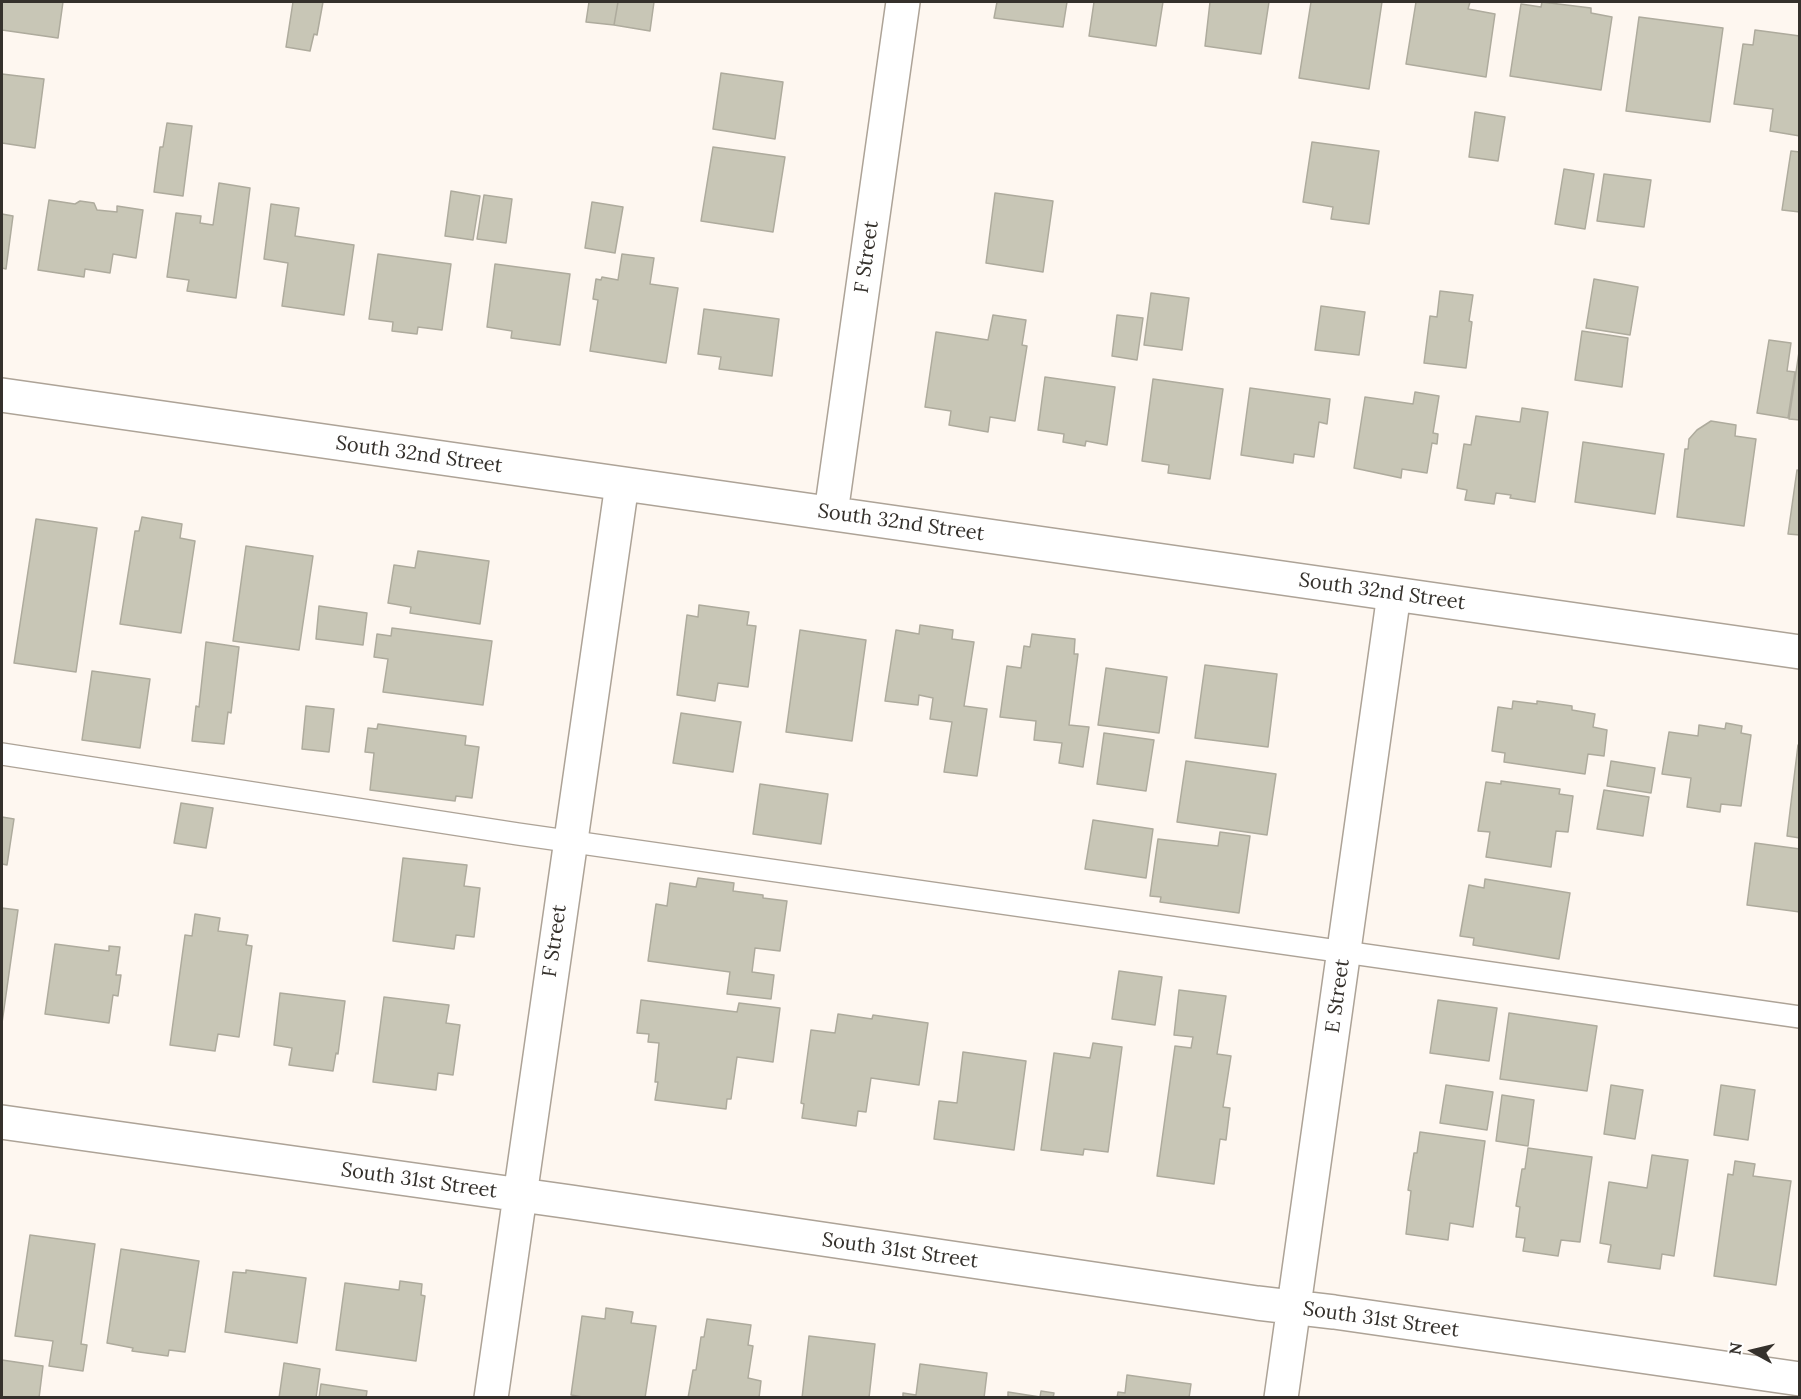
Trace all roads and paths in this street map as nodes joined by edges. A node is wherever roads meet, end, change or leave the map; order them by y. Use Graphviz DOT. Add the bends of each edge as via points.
graph roads {
  1 [pos="903,2"];
  2 [pos="2,395"];
  3 [pos="622,484"];
  4 [pos="831,513"];
  5 [pos="1394,594"];
  6 [pos="1800,651"];
  7 [pos="2,754"];
  8 [pos="570,840"];
  9 [pos="1344,952"];
  10 [pos="1800,1017"];
  11 [pos="2,1122"];
  12 [pos="520,1195"];
  13 [pos="1293,1308"];
  14 [pos="1800,1379"];
  15 [pos="491,1398"];
  16 [pos="1281,1398"];
  1 -- 4 [label="street, F Street"];
  2 -- 3 [label="street, South 32nd Street"];
  3 -- 4 [label="street, South 32nd Street"];
  3 -- 8 [label="street, F Street"];
  4 -- 5 [label="street, South 32nd Street"];
  5 -- 6 [label="street, South 32nd Street"];
  5 -- 9 [label="street, E Street"];
  7 -- 8 [label="lane"];
  8 -- 9 [label="lane"];
  8 -- 12 [label="street, F Street"];
  9 -- 10 [label="lane"];
  9 -- 13 [label="street, E Street"];
  11 -- 12 [label="street, South 31st Street"];
  12 -- 13 [label="street, South 31st Street"];
  12 -- 15 [label="street, F Street"];
  13 -- 14 [label="street, South 31st Street"];
  13 -- 16 [label="street, E Street"];
}
